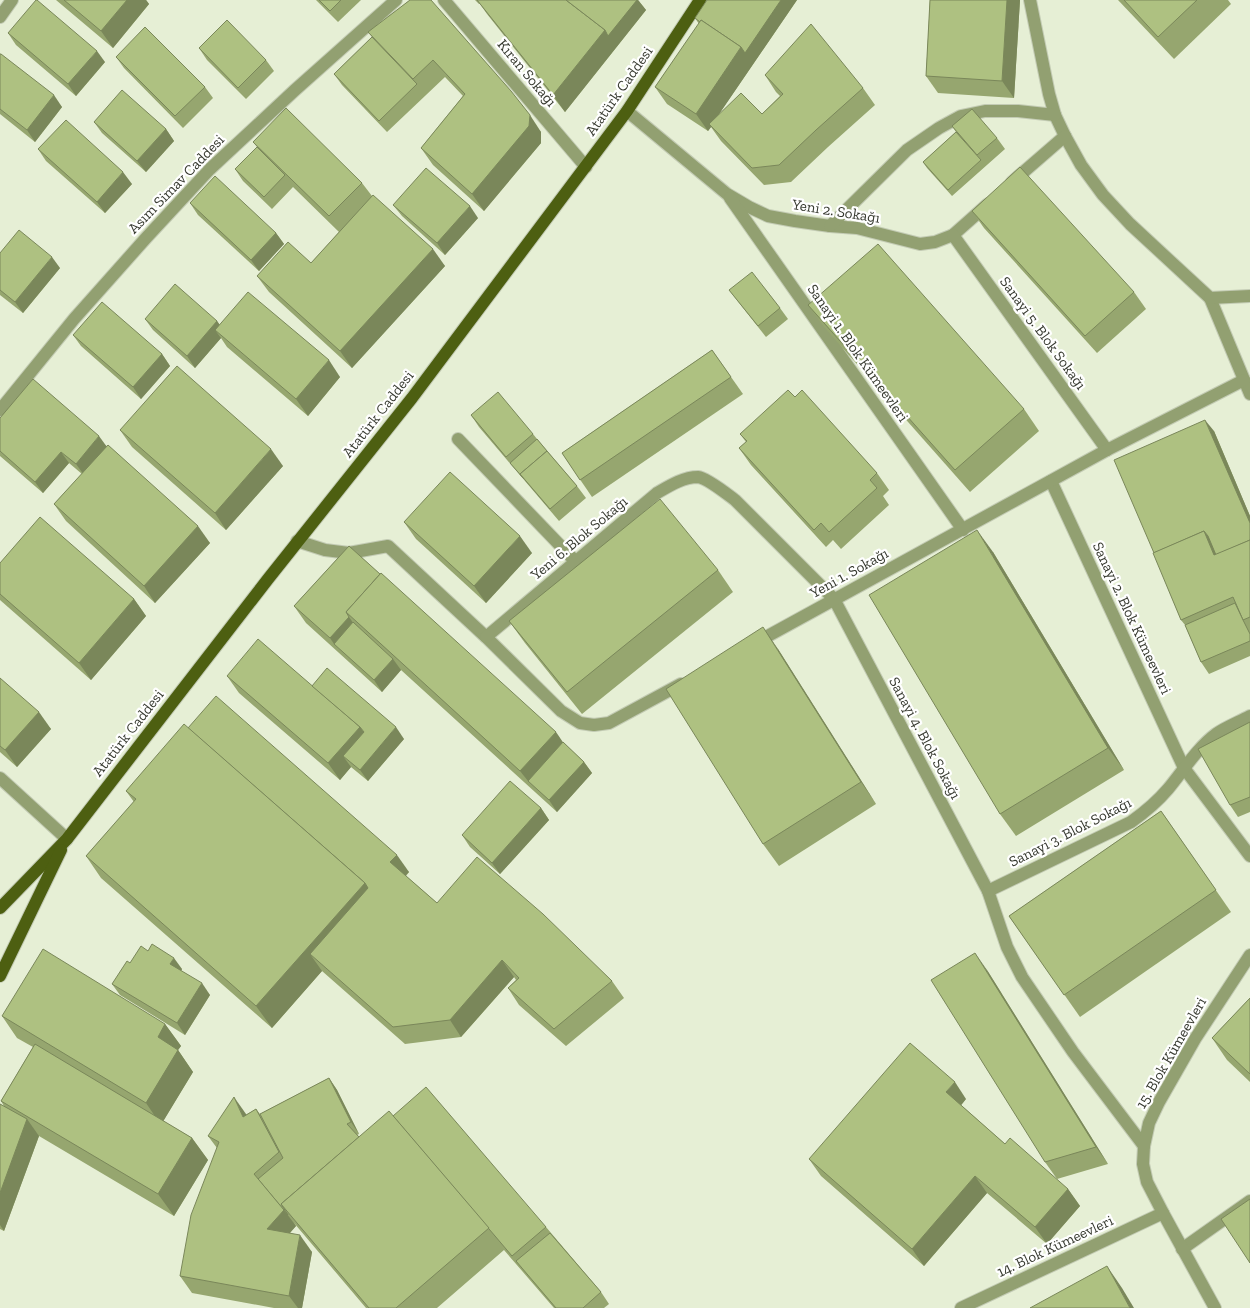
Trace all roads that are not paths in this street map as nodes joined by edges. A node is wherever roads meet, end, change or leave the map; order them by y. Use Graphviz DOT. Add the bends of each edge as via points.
graph roads {
  1 [pos="12,0"];
  2 [pos="396,0"];
  3 [pos="444,0"];
  4 [pos="700,0"];
  5 [pos="1030,0"];
  6 [pos="0,17"];
  7 [pos="627,111"];
  8 [pos="1055,114"];
  9 [pos="1065,136"];
  10 [pos="586,167"];
  11 [pos="727,194"];
  12 [pos="830,226"];
  13 [pos="953,235"];
  14 [pos="1250,296"];
  15 [pos="1210,298"];
  16 [pos="1244,380"];
  17 [pos="1250,394"];
  18 [pos="0,410"];
  19 [pos="458,439"];
  20 [pos="1107,450"];
  21 [pos="699,477"];
  22 [pos="1051,481"];
  23 [pos="963,530"];
  24 [pos="297,541"];
  25 [pos="576,562"];
  26 [pos="834,599"];
  27 [pos="486,637"];
  28 [pos="748,647"];
  29 [pos="687,680"];
  30 [pos="1250,716"];
  31 [pos="1184,768"];
  32 [pos="0,778"];
  33 [pos="67,839"];
  34 [pos="1250,856"];
  35 [pos="988,891"];
  36 [pos="0,908"];
  37 [pos="1250,955"];
  38 [pos="0,976"];
  39 [pos="1144,1146"];
  40 [pos="1250,1201"];
  41 [pos="1163,1213"];
  42 [pos="1182,1249"];
  43 [pos="961,1308"];
  44 [pos="1215,1308"];
  1 -- 6 [label="street"];
  2 -- 18 [label="street, Asım Simav Caddesi" via="210,169 81,312"];
  3 -- 10 [label="street, Kıran Sokağı"];
  4 -- 7 [label="main road, Atatürk Caddesi"];
  5 -- 8 [label="street"];
  7 -- 10 [label="main road, Atatürk Caddesi"];
  7 -- 11 [label="street, Yeni 2. Sokağı"];
  8 -- 9 [label="street"];
  8 -- 12 [label="street" via="985,111 961,116 907,150"];
  9 -- 13 [label="street, Yeni 2. Sokağı"];
  9 -- 15 [label="street" via="1103,196"];
  10 -- 24 [label="main road, Atatürk Caddesi" via="412,398"];
  11 -- 12 [label="street, Yeni 2. Sokağı" via="768,216"];
  11 -- 23 [label="street, Sanayi 1. Blok Kümeevleri"];
  12 -- 13 [label="street, Yeni 2. Sokağı" via="857,228 920,244"];
  13 -- 20 [label="street, Sanayi 5. Blok Sokağı"];
  14 -- 15 [label="street"];
  15 -- 16 [label="street"];
  16 -- 17 [label="street"];
  16 -- 20 [label="street, Yeni 1. Sokağı"];
  19 -- 25 [label="street"];
  20 -- 22 [label="street, Yeni 1. Sokağı"];
  21 -- 25 [label="street, Yeni 6. Blok Sokağı" via="679,481 657,493"];
  21 -- 26 [label="street, Sanayi 4. Blok Sokağı" via="735,500"];
  22 -- 23 [label="street, Yeni 1. Sokağı"];
  22 -- 31 [label="street, Sanayi 2. Blok Kümeevleri"];
  23 -- 26 [label="street, Yeni 1. Sokağı"];
  24 -- 27 [label="street" via="349,553 388,546"];
  24 -- 33 [label="main road, Atatürk Caddesi"];
  25 -- 27 [label="street, Yeni 6. Blok Sokağı"];
  26 -- 28 [label="street, Yeni 1. Sokağı"];
  26 -- 35 [label="street, Sanayi 4. Blok Sokağı"];
  27 -- 29 [label="street" via="561,711 580,723 609,723"];
  30 -- 31 [label="street, Sanayi 3. Blok Sokağı" via="1216,734"];
  31 -- 34 [label="street, Sanayi 2. Blok Kümeevleri"];
  31 -- 35 [label="street, Sanayi 3. Blok Sokağı" via="1149,810 1131,822"];
  32 -- 33 [label="street"];
  33 -- 36 [label="main road, Atatürk Caddesi"];
  33 -- 38 [label="main road, Atatürk Caddesi"];
  35 -- 39 [label="street, Sanayi 4. Blok Sokağı" via="1007,947 1022,977 1073,1052"];
  37 -- 39 [label="street, 15. Blok Kümeevleri" via="1159,1102 1149,1122"];
  39 -- 41 [label="street, 15. Blok Kümeevleri" via="1147,1182"];
  40 -- 42 [label="street"];
  41 -- 42 [label="street, 15. Blok Kümeevleri"];
  41 -- 43 [label="street, 14. Blok Kümeevleri"];
  42 -- 44 [label="street, 15. Blok Kümeevleri"];
}
